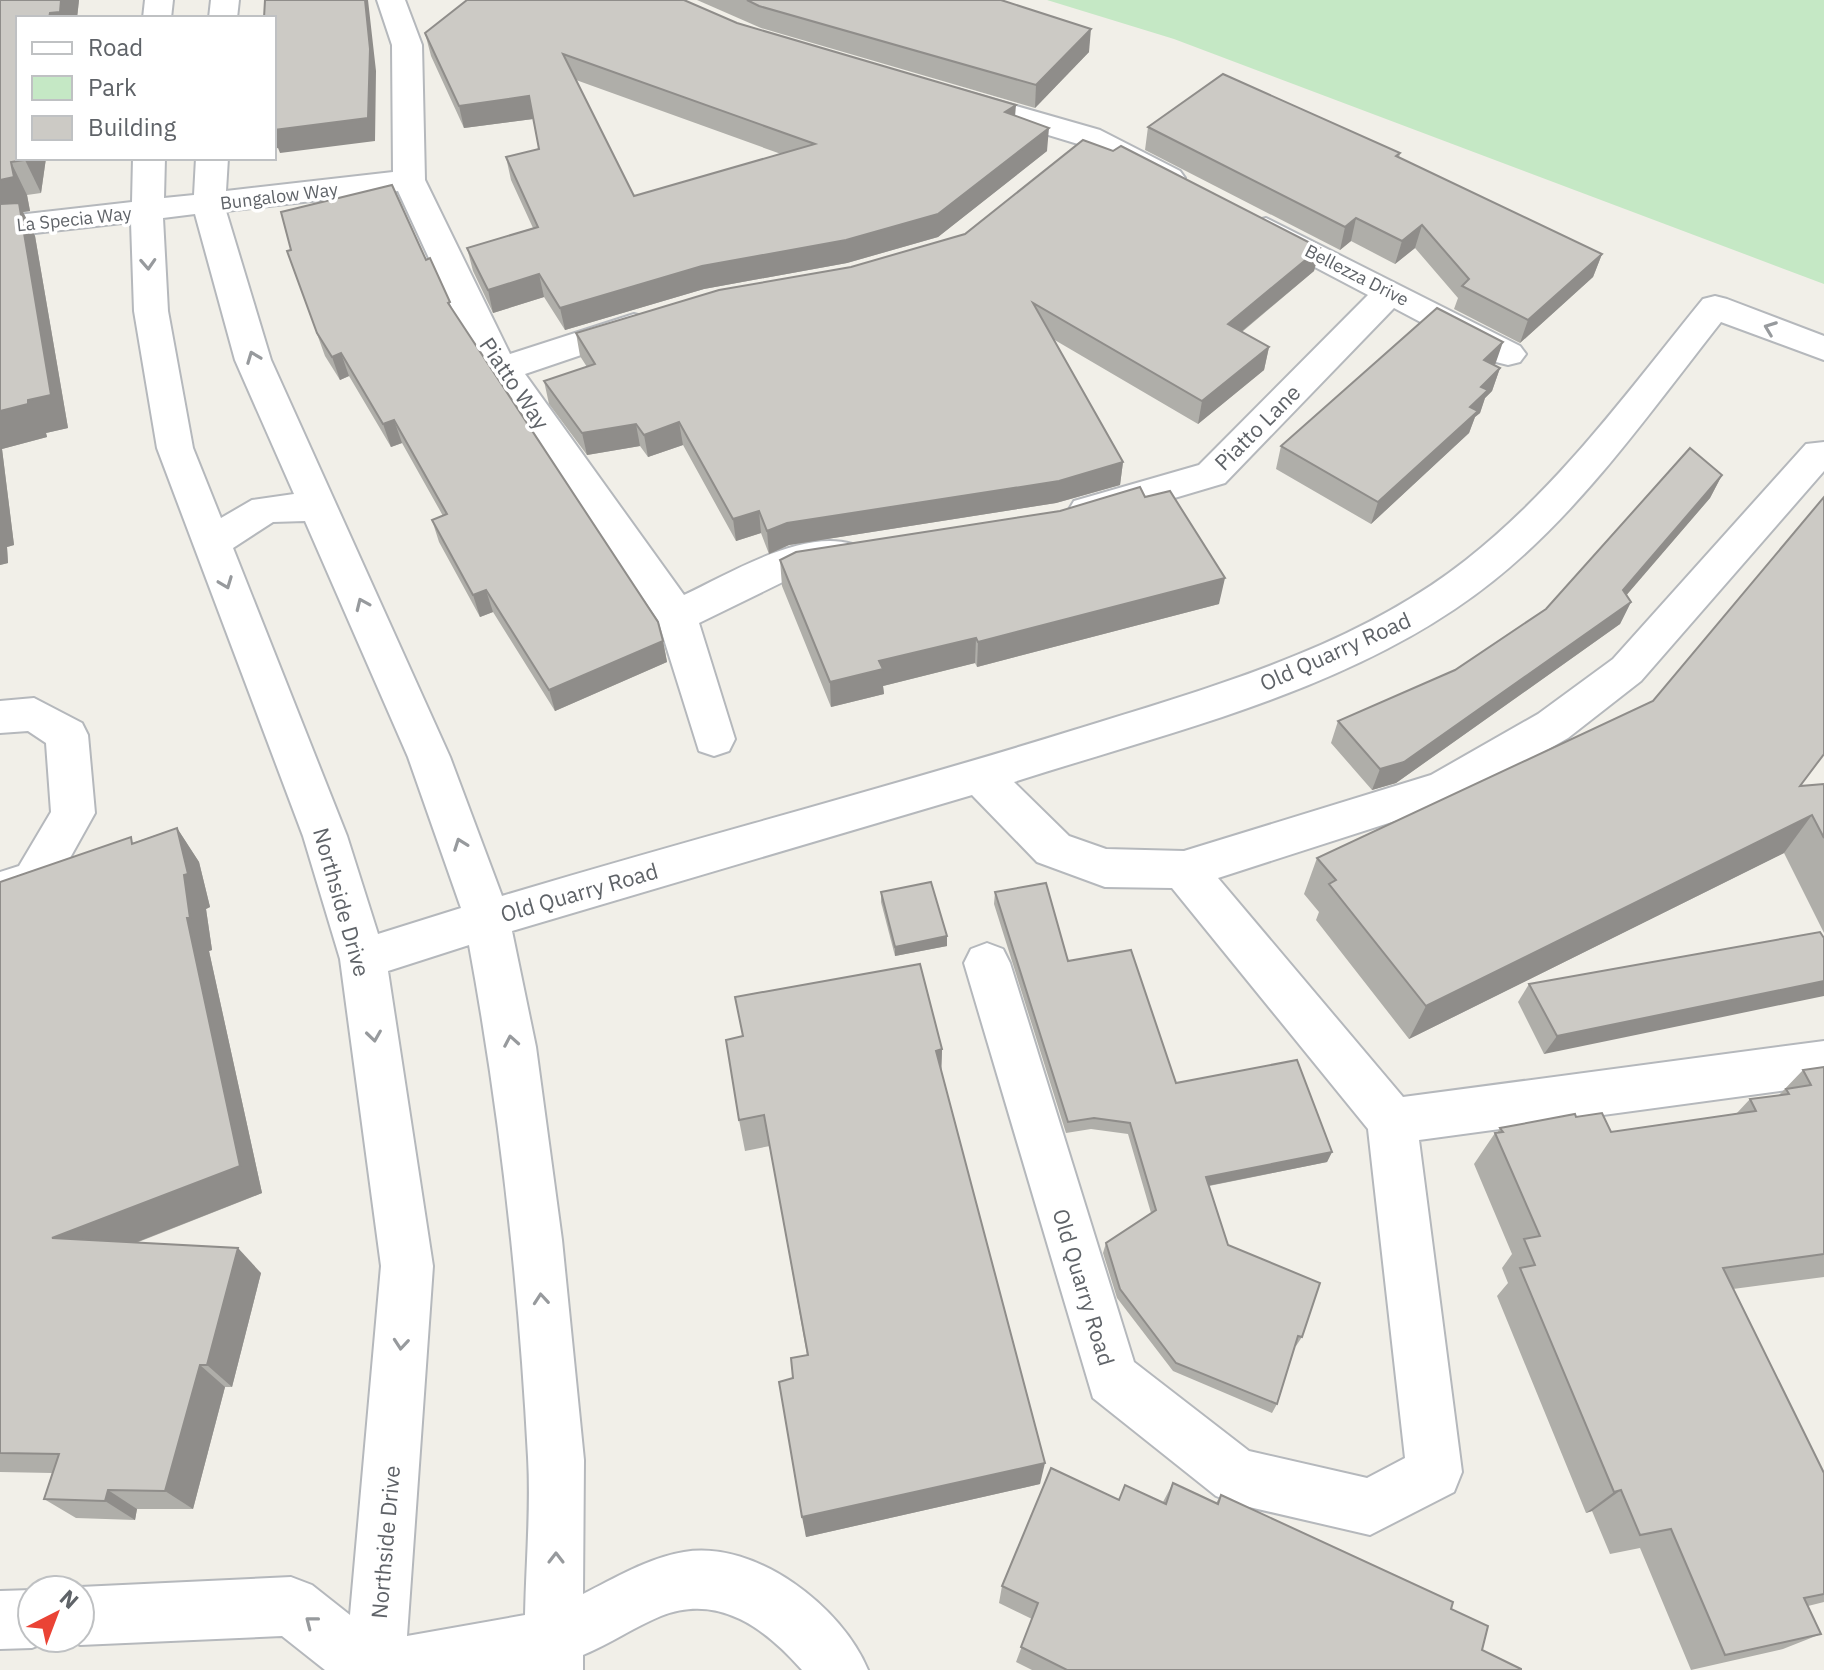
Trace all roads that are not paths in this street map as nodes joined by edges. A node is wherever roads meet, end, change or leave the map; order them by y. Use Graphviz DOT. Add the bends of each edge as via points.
graph roads {
  1 [pos="391,0"];
  2 [pos="927,89"];
  3 [pos="1089,137"];
  4 [pos="149,160"];
  5 [pos="212,160"];
  6 [pos="1054,165"];
  7 [pos="409,180"];
  8 [pos="1198,194"];
  9 [pos="209,205"];
  10 [pos="148,212"];
  11 [pos="1239,215"];
  12 [pos="0,227"];
  13 [pos="1390,292"];
  14 [pos="659,317"];
  15 [pos="1824,349"];
  16 [pos="1508,354"];
  17 [pos="503,369"];
  18 [pos="1824,455"];
  19 [pos="316,507"];
  20 [pos="1057,520"];
  21 [pos="210,544"];
  22 [pos="867,550"];
  23 [pos="677,616"];
  24 [pos="0,717"];
  25 [pos="714,739"];
  26 [pos="981,777"];
  27 [pos="1184,870"];
  28 [pos="0,891"];
  29 [pos="487,918"];
  30 [pos="363,959"];
  31 [pos="987,963"];
  32 [pos="1824,1063"];
  33 [pos="1392,1121"];
  34 [pos="96,1615"];
  35 [pos="554,1653"];
  36 [pos="374,1670"];
  37 [pos="382,1670"];
  38 [pos="838,1670"];
  1 -- 7 [label="street, Piatto Way" via="407,45"];
  2 -- 3 [label="street"];
  3 -- 6 [label="street"];
  3 -- 8 [label="street"];
  4 -- 10 [label="street, Northside Drive"];
  5 -- 9 [label="street"];
  7 -- 9 [label="street, Bungalow Way"];
  7 -- 17 [label="street, Piatto Way" via="487,347"];
  9 -- 10 [label="street, Bungalow Way"];
  19 -- 9 [label="street, one-way" via="253,360 230,295"];
  10 -- 12 [label="street, La Specia Way"];
  10 -- 21 [label="street, Northside Drive, one-way" via="151,311 175,448"];
  11 -- 13 [label="street, Bellezza Drive"];
  13 -- 16 [label="street, Bellezza Drive"];
  13 -- 20 [label="street, Piatto Lane" via="1212,474"];
  14 -- 17 [label="street"];
  15 -- 26 [label="street, Old Quarry Road, one-way" via="1715,307 1565,493 1479,571 1408,620 1292,675"];
  17 -- 23 [label="street, Piatto Way"];
  18 -- 27 [label="street" via="1819,453 1627,670 1553,726 1445,788"];
  19 -- 21 [label="street" via="265,509"];
  29 -- 19 [label="street, one-way" via="429,757"];
  21 -- 30 [label="street, Northside Drive, one-way" via="325,836"];
  22 -- 23 [label="street" via="789,562"];
  23 -- 25 [label="street, Piatto Way"];
  24 -- 28 [label="street" via="34,714 67,735 73,813 35,879"];
  26 -- 27 [label="street" via="1053,849 1105,868"];
  26 -- 29 [label="street, Old Quarry Road"];
  27 -- 33 [label="street"];
  29 -- 30 [label="street, Old Quarry Road"];
  35 -- 29 [label="street, one-way" via="556,1460 536,1240 512,1047"];
  30 -- 36 [label="street, Northside Drive, one-way" via="407,1266"];
  31 -- 33 [label="street, Old Quarry Road" via="1112,1379 1236,1476 1370,1507 1434,1472"];
  32 -- 33 [label="street"];
  36 -- 34 [label="street, Northside Drive, one-way" via="291,1606"];
  35 -- 37 [label="street"];
  35 -- 38 [label="street" via="663,1585 719,1579 773,1602"];
}
